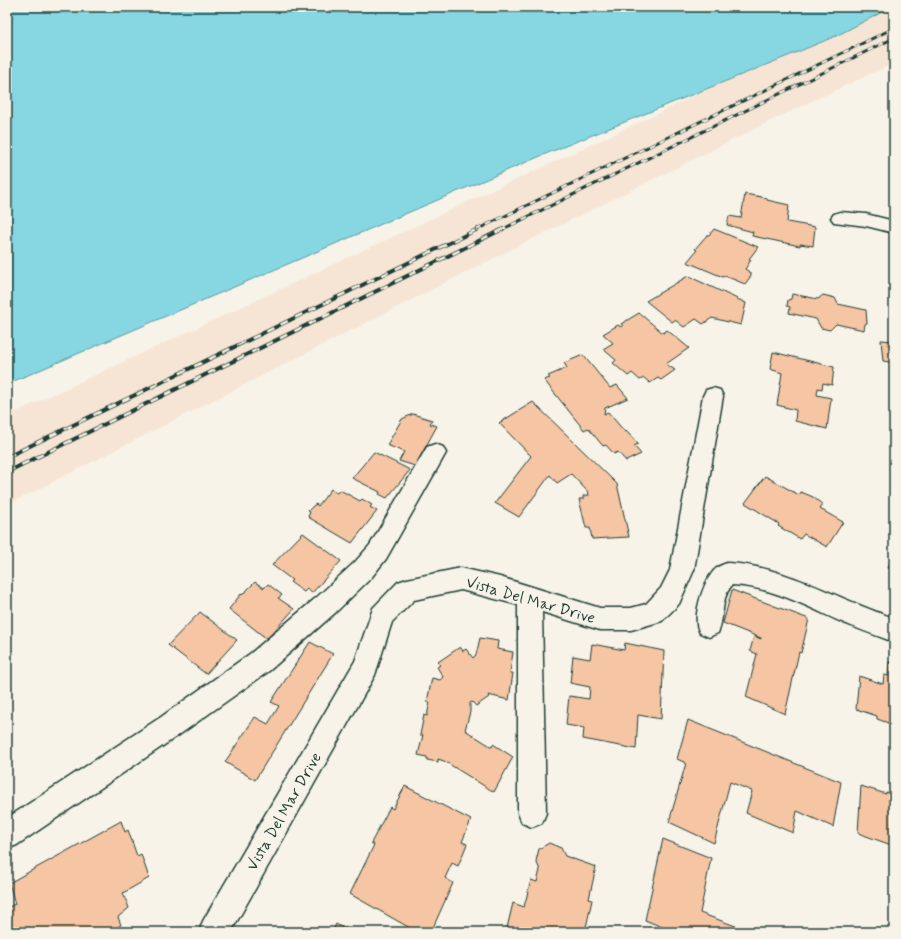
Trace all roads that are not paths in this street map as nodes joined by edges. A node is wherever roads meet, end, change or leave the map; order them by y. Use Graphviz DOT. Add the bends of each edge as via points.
graph roads {
  1 [pos="840,218"];
  2 [pos="894,227"];
  3 [pos="713,396"];
  4 [pos="435,453"];
  5 [pos="530,597"];
  6 [pos="709,625"];
  7 [pos="894,630"];
  8 [pos="532,813"];
  9 [pos="7,835"];
  10 [pos="214,932"];
  1 -- 2 [label="street" via="866,220"];
  3 -- 5 [label="street, Vista Del Mar Drive" via="682,570 670,596 653,613 631,619 600,619"];
  4 -- 9 [label="street" via="378,552 326,605 260,662 170,726"];
  5 -- 8 [label="street"];
  5 -- 10 [label="street, Vista Del Mar Drive" via="461,579 407,590 382,616 366,666"];
  6 -- 7 [label="street" via="711,599 719,582 727,574 741,574 780,582"];
}
